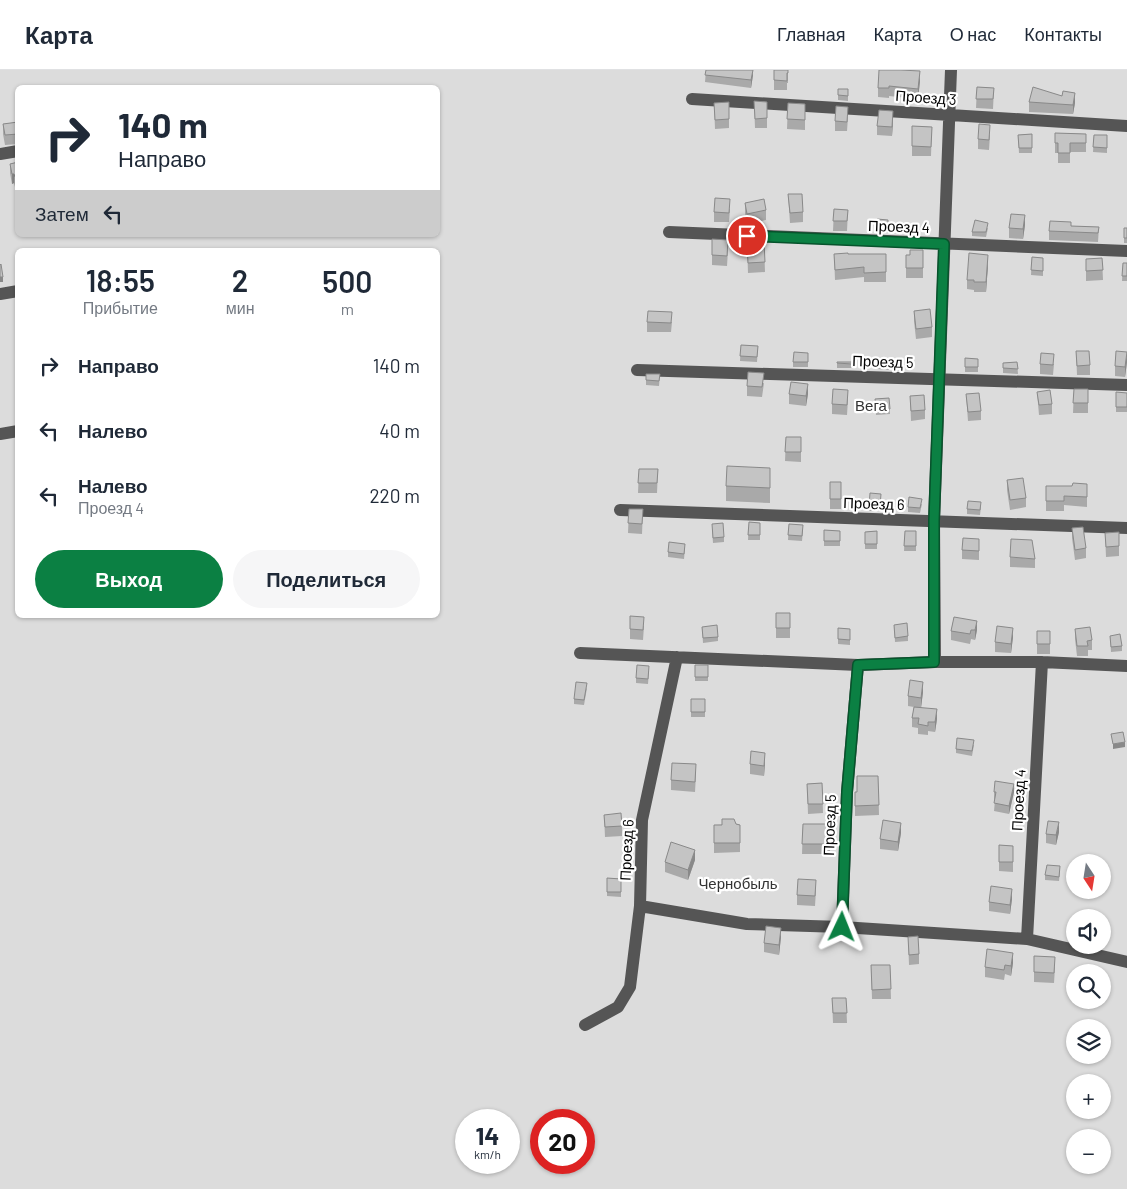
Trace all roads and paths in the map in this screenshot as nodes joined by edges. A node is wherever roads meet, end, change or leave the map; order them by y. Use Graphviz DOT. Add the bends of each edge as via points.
graph roads {
  1 [pos="950,70"];
  2 [pos="692,99"];
  3 [pos="949,115"];
  4 [pos="1127,126"];
  5 [pos="15,152"];
  6 [pos="0,154"];
  7 [pos="669,232"];
  8 [pos="944,244"];
  9 [pos="1127,252"];
  10 [pos="15,292"];
  11 [pos="0,294"];
  12 [pos="637,370"];
  13 [pos="939,379"];
  14 [pos="1127,385"];
  15 [pos="15,432"];
  16 [pos="0,434"];
  17 [pos="620,510"];
  18 [pos="934,521"];
  19 [pos="1127,528"];
  20 [pos="580,653"];
  21 [pos="677,657"];
  22 [pos="934,662"];
  23 [pos="1042,662"];
  24 [pos="858,665"];
  25 [pos="1127,666"];
  26 [pos="640,906"];
  27 [pos="842,927"];
  28 [pos="1027,939"];
  29 [pos="1127,962"];
  30 [pos="585,1025"];
  1 -- 3 [label="street"];
  2 -- 3 [label="street, Проезд 3"];
  3 -- 4 [label="street, Проезд 3"];
  3 -- 8 [label="street"];
  5 -- 6 [label="street"];
  7 -- 8 [label="street, Проезд 4"];
  8 -- 9 [label="street, Проезд 4"];
  8 -- 13 [label="street"];
  10 -- 11 [label="street"];
  12 -- 13 [label="street, Проезд 5"];
  13 -- 14 [label="street, Проезд 5"];
  13 -- 18 [label="street"];
  15 -- 16 [label="street"];
  17 -- 18 [label="street, Проезд 6"];
  18 -- 19 [label="street, Проезд 6"];
  18 -- 22 [label="street"];
  20 -- 21 [label="street"];
  21 -- 24 [label="street"];
  21 -- 26 [label="street, Проезд 6" via="642,820"];
  22 -- 23 [label="street"];
  22 -- 24 [label="street"];
  23 -- 25 [label="street"];
  23 -- 28 [label="street, Проезд 4"];
  24 -- 27 [label="street, Проезд 5" via="847,792"];
  26 -- 27 [label="street" via="747,924"];
  26 -- 30 [label="street, Проезд 6" via="630,987 618,1007"];
  27 -- 28 [label="street"];
  28 -- 29 [label="street"];
}
